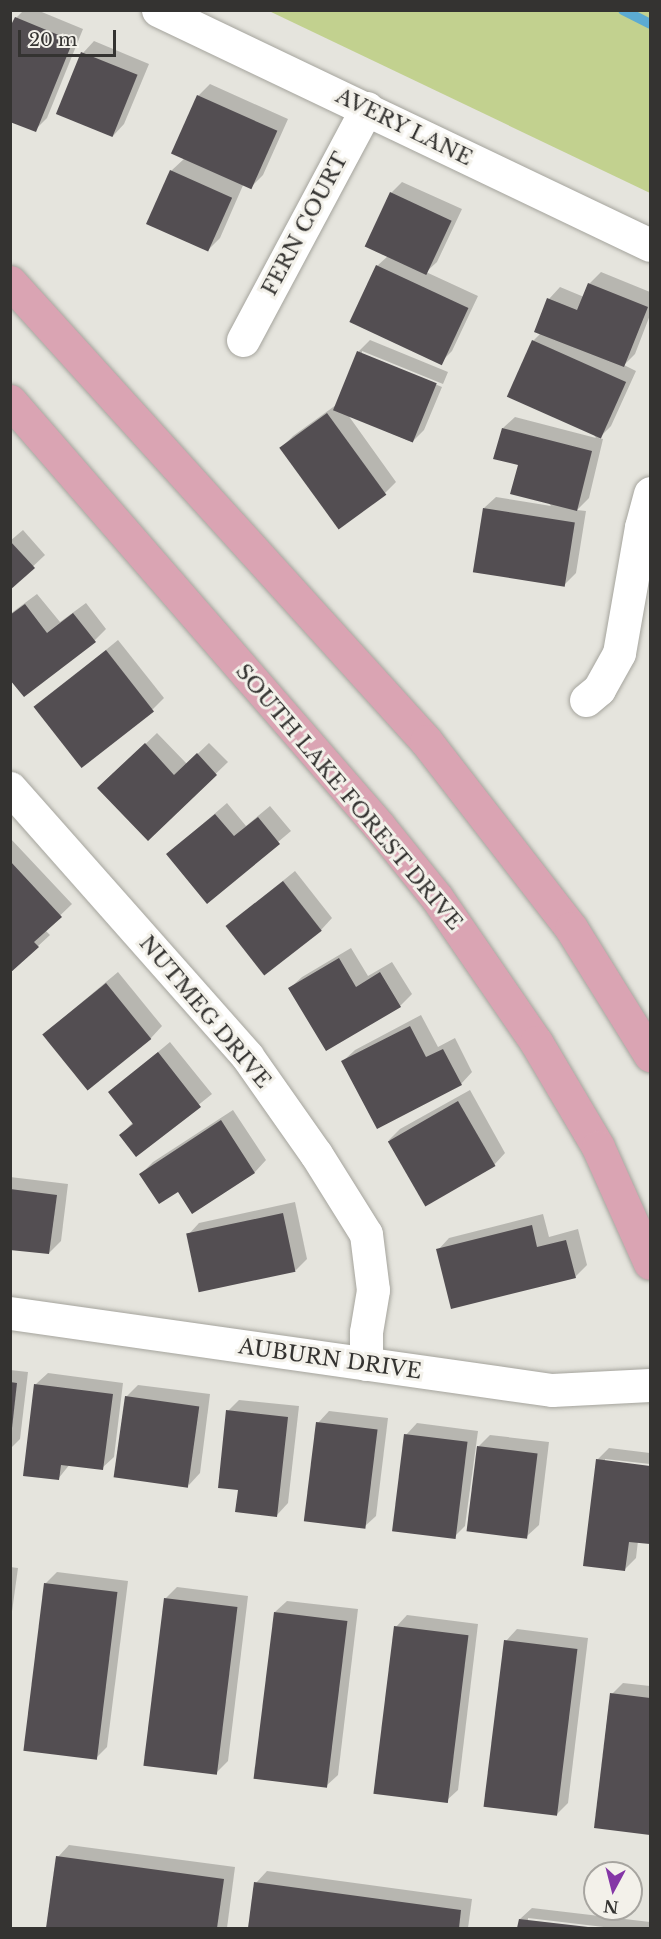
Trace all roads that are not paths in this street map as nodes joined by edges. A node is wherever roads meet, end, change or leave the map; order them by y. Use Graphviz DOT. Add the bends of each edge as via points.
graph roads {
  1 [pos="158,10"];
  2 [pos="367,108"];
  3 [pos="651,245"];
  4 [pos="10,282"];
  5 [pos="243,340"];
  6 [pos="10,400"];
  7 [pos="651,493"];
  8 [pos="586,700"];
  9 [pos="10,788"];
  10 [pos="651,1055"];
  11 [pos="651,1263"];
  12 [pos="10,1313"];
  13 [pos="366,1364"];
  14 [pos="651,1385"];
  1 -- 2 [label="street, AVERY LANE"];
  2 -- 3 [label="street, AVERY LANE"];
  2 -- 5 [label="street, FERN COURT"];
  4 -- 10 [label="main road" via="426,741 571,928"];
  6 -- 11 [label="main road, SOUTH LAKE FOREST DRIVE" via="437,898 491,974 598,1147"];
  7 -- 8 [label="street" via="619,653 599,688"];
  9 -- 13 [label="street, NUTMEG DRIVE" via="247,1056 366,1234 373,1290 366,1332"];
  12 -- 13 [label="street, AUBURN DRIVE"];
  13 -- 14 [label="street, AUBURN DRIVE" via="552,1390"];
}
